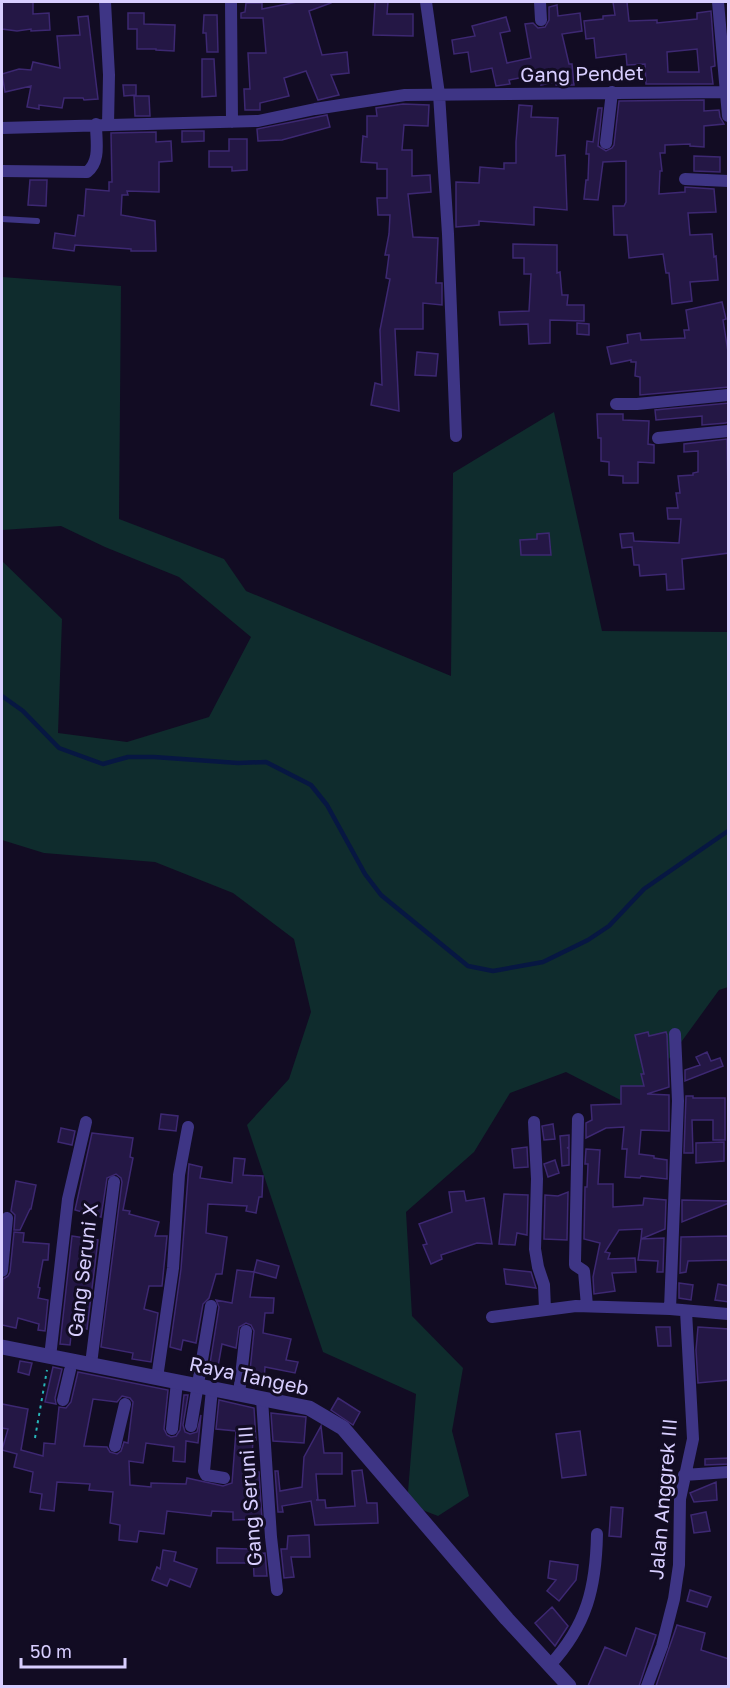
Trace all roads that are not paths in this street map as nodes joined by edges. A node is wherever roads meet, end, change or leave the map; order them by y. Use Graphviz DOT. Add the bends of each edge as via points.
graph roads {
  1 [pos="105,2"];
  2 [pos="231,2"];
  3 [pos="426,2"];
  4 [pos="540,2"];
  5 [pos="718,2"];
  6 [pos="541,20"];
  7 [pos="727,69"];
  8 [pos="612,92"];
  9 [pos="726,92"];
  10 [pos="439,94"];
  11 [pos="729,116"];
  12 [pos="232,122"];
  13 [pos="102,125"];
  14 [pos="2,128"];
  15 [pos="606,143"];
  16 [pos="2,171"];
  17 [pos="685,179"];
  18 [pos="729,181"];
  19 [pos="2,219"];
  20 [pos="37,221"];
  21 [pos="729,395"];
  22 [pos="616,404"];
  23 [pos="729,431"];
  24 [pos="456,436"];
  25 [pos="658,438"];
  26 [pos="675,1034"];
  27 [pos="578,1119"];
  28 [pos="86,1122"];
  29 [pos="534,1122"];
  30 [pos="188,1127"];
  31 [pos="114,1182"];
  32 [pos="7,1218"];
  33 [pos="2,1271"];
  34 [pos="211,1306"];
  35 [pos="587,1306"];
  36 [pos="545,1309"];
  37 [pos="670,1309"];
  38 [pos="686,1311"];
  39 [pos="729,1314"];
  40 [pos="492,1317"];
  41 [pos="246,1331"];
  42 [pos="2,1347"];
  43 [pos="50,1357"];
  44 [pos="91,1364"];
  45 [pos="70,1370"];
  46 [pos="157,1378"];
  47 [pos="177,1382"];
  48 [pos="197,1386"];
  49 [pos="212,1389"];
  50 [pos="239,1394"];
  51 [pos="262,1399"];
  52 [pos="63,1400"];
  53 [pos="125,1404"];
  54 [pos="191,1426"];
  55 [pos="172,1429"];
  56 [pos="115,1446"];
  57 [pos="729,1472"];
  58 [pos="684,1475"];
  59 [pos="224,1478"];
  60 [pos="597,1534"];
  61 [pos="277,1590"];
  62 [pos="550,1665"];
  63 [pos="569,1686"];
  64 [pos="647,1686"];
  1 -- 13 [label="street" via="109,75"];
  2 -- 12 [label="street"];
  3 -- 10 [label="street"];
  4 -- 6 [label="street"];
  5 -- 7 [label="street"];
  7 -- 9 [label="street"];
  8 -- 9 [label="street, Gang Pendet"];
  8 -- 10 [label="street, Gang Pendet"];
  8 -- 15 [label="street"];
  9 -- 11 [label="street"];
  10 -- 12 [label="street, Gang Pendet" via="379,98 258,121"];
  10 -- 24 [label="street"];
  12 -- 13 [label="street, Gang Pendet"];
  13 -- 14 [label="street, Gang Pendet"];
  13 -- 16 [label="street" via="96,160 87,172"];
  17 -- 18 [label="street"];
  19 -- 20 [label="lane"];
  21 -- 22 [label="street"];
  23 -- 25 [label="street"];
  26 -- 37 [label="street" via="678,1101"];
  27 -- 35 [label="street" via="575,1265 584,1271"];
  28 -- 43 [label="street" via="68,1199"];
  29 -- 36 [label="street" via="535,1249"];
  30 -- 46 [label="street" via="179,1175 173,1268"];
  31 -- 44 [label="street, Gang Seruni X"];
  32 -- 33 [label="street"];
  34 -- 48 [label="street"];
  35 -- 36 [label="street"];
  35 -- 37 [label="street"];
  36 -- 40 [label="street"];
  37 -- 38 [label="street"];
  38 -- 39 [label="street"];
  38 -- 58 [label="street, Jalan Anggrek III" via="693,1439"];
  41 -- 50 [label="street"];
  42 -- 43 [label="street, Raya Tangeb"];
  43 -- 44 [label="street, Raya Tangeb"];
  44 -- 46 [label="street, Raya Tangeb"];
  45 -- 52 [label="street"];
  46 -- 47 [label="street, Raya Tangeb"];
  47 -- 48 [label="street, Raya Tangeb"];
  47 -- 55 [label="street"];
  48 -- 49 [label="street, Raya Tangeb"];
  48 -- 54 [label="street"];
  49 -- 50 [label="street, Raya Tangeb"];
  49 -- 59 [label="street" via="204,1473"];
  50 -- 51 [label="street, Raya Tangeb"];
  51 -- 61 [label="street, Gang Seruni III"];
  51 -- 62 [label="street, Raya Tangeb" via="309,1408 343,1428"];
  53 -- 56 [label="street"];
  57 -- 58 [label="street"];
  58 -- 64 [label="street, Jalan Anggrek III" via="674,1599"];
  60 -- 62 [label="street" via="591,1593 581,1621 567,1647"];
  62 -- 63 [label="street, Raya Tangeb"];
}
